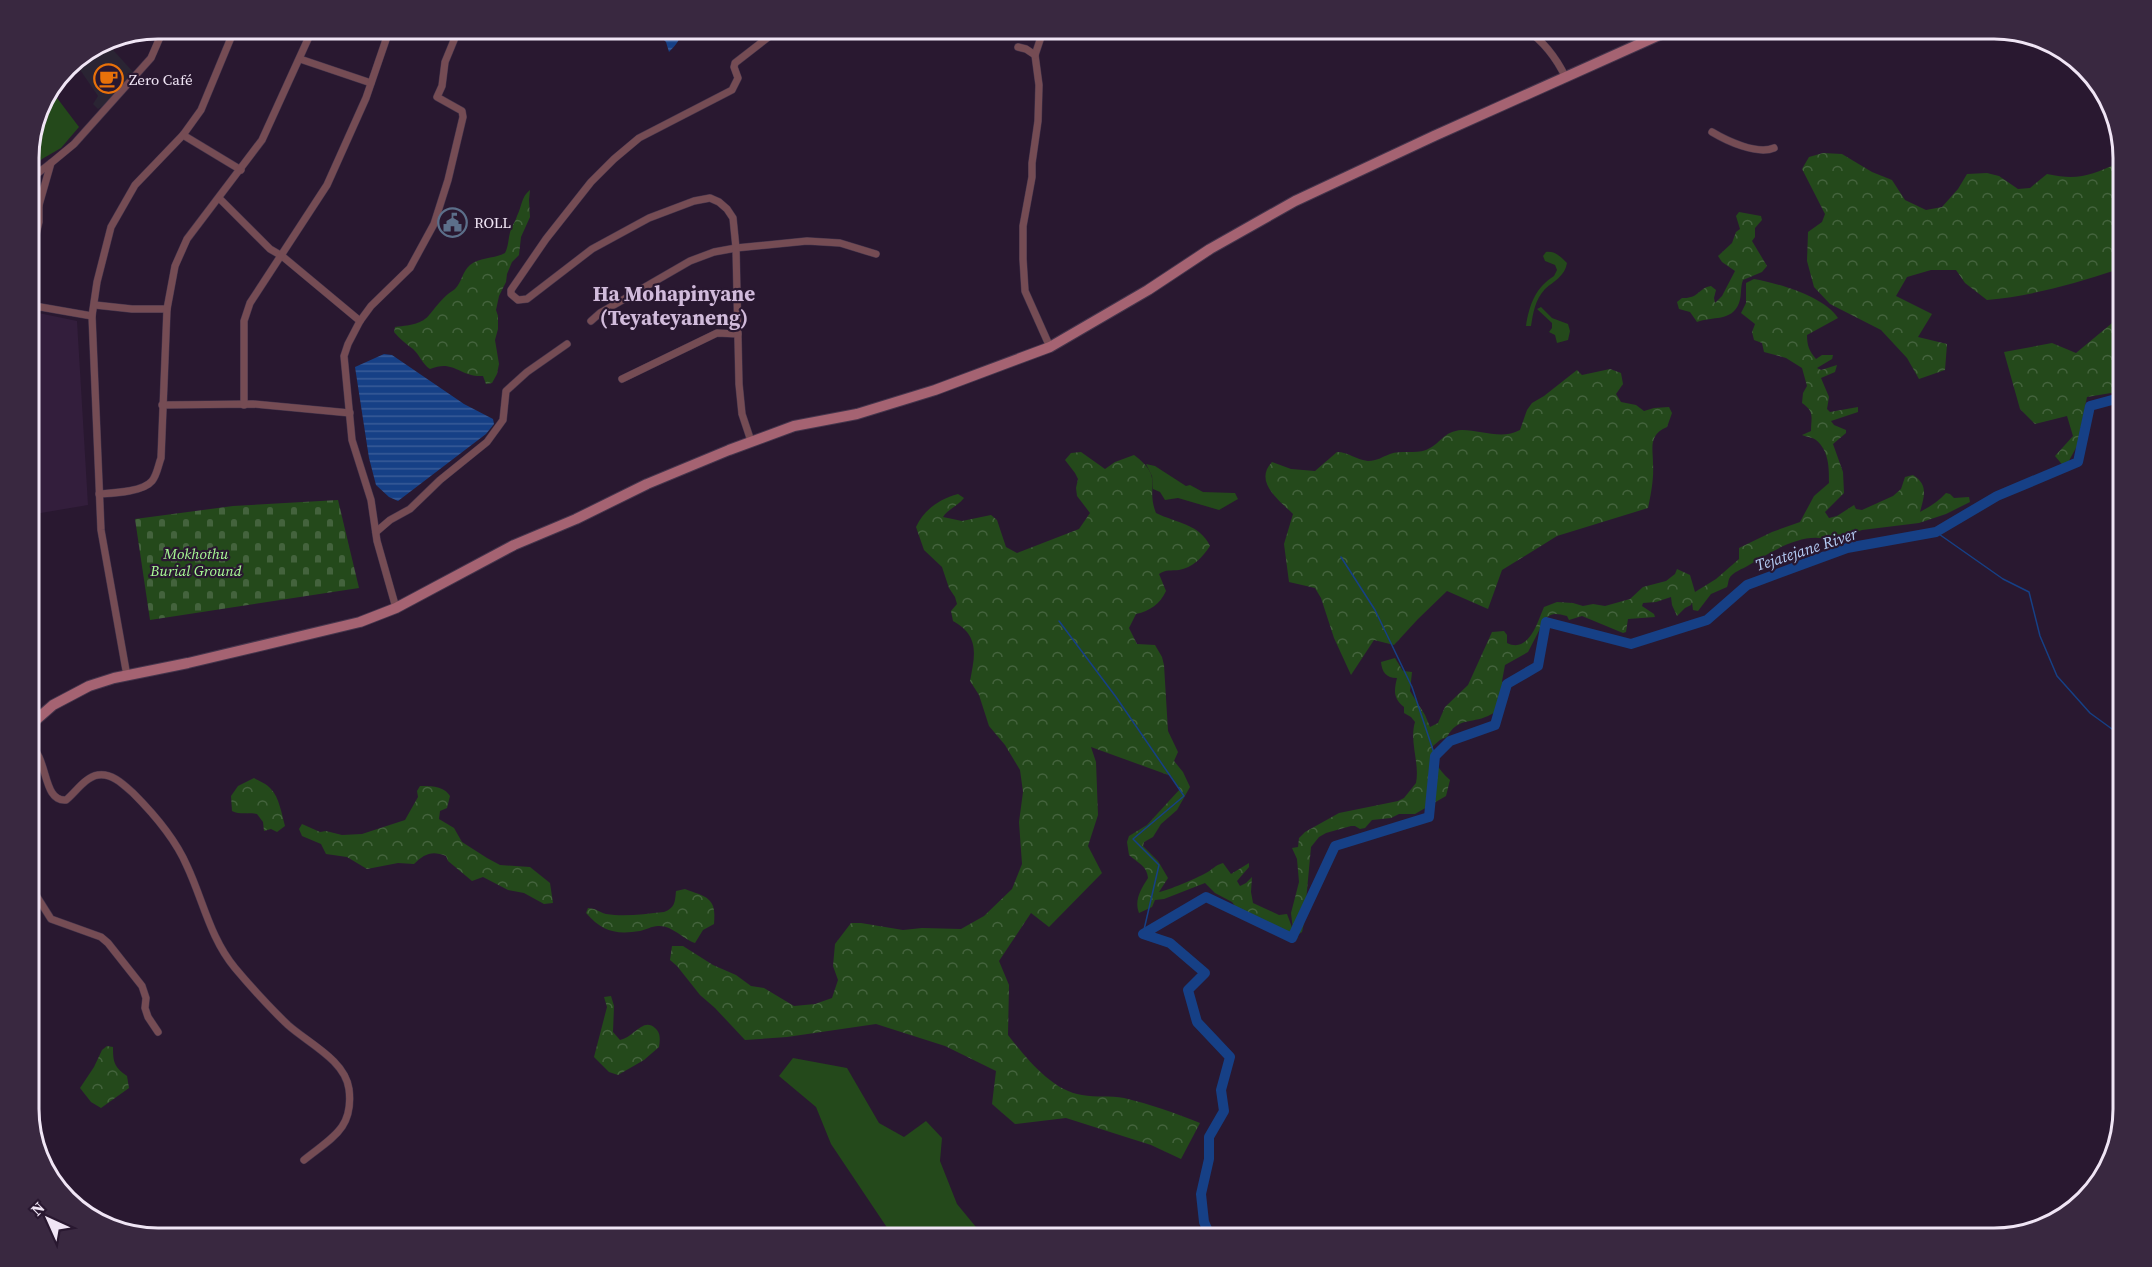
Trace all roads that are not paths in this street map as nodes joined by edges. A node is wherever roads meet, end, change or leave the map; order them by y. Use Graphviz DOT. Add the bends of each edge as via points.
graph roads {
  1 [pos="159,39"];
  2 [pos="230,39"];
  3 [pos="308,39"];
  4 [pos="386,39"];
  5 [pos="454,39"];
  6 [pos="766,39"];
  7 [pos="1040,39"];
  8 [pos="1539,39"];
  9 [pos="1652,39"];
  10 [pos="1018,47"];
  11 [pos="1035,55"];
  12 [pos="300,59"];
  13 [pos="1566,78"];
  14 [pos="371,83"];
  15 [pos="1712,132"];
  16 [pos="183,135"];
  17 [pos="1774,147"];
  18 [pos="51,163"];
  19 [pos="241,170"];
  20 [pos="39,172"];
  21 [pos="219,198"];
  22 [pos="39,205"];
  23 [pos="39,222"];
  24 [pos="736,248"];
  25 [pos="876,254"];
  26 [pos="282,256"];
  27 [pos="95,305"];
  28 [pos="39,307"];
  29 [pos="167,309"];
  30 [pos="92,316"];
  31 [pos="360,321"];
  32 [pos="591,321"];
  33 [pos="738,334"];
  34 [pos="567,344"];
  35 [pos="1050,347"];
  36 [pos="622,379"];
  37 [pos="162,405"];
  38 [pos="244,405"];
  39 [pos="350,412"];
  40 [pos="751,441"];
  41 [pos="99,494"];
  42 [pos="376,532"];
  43 [pos="396,608"];
  44 [pos="128,676"];
  45 [pos="39,717"];
  46 [pos="39,755"];
  47 [pos="39,900"];
  48 [pos="158,1032"];
  49 [pos="304,1160"];
  1 -- 18 [label="street" via="151,58 74,144"];
  2 -- 16 [label="street" via="201,110"];
  3 -- 12 [label="street"];
  4 -- 14 [label="street"];
  5 -- 31 [label="street" via="437,97 462,111 463,117 434,224 410,268"];
  6 -- 24 [label="street" via="735,63 738,78 732,90 639,138 591,182 513,285 511,294 518,300 527,299 592,249 649,218 694,201 710,198 727,209 733,218"];
  7 -- 11 [label="street"];
  8 -- 13 [label="street"];
  9 -- 13 [label="main road"];
  10 -- 11 [label="street"];
  11 -- 35 [label="street" via="1038,121 1023,226 1023,259 1026,291"];
  12 -- 14 [label="street"];
  12 -- 19 [label="street" via="262,140"];
  13 -- 35 [label="main road" via="1295,201"];
  14 -- 26 [label="street" via="327,185"];
  15 -- 17 [label="street" via="1754,148"];
  16 -- 19 [label="street"];
  16 -- 27 [label="street" via="135,185 111,227"];
  18 -- 20 [label="street"];
  18 -- 22 [label="street"];
  19 -- 21 [label="street"];
  21 -- 26 [label="street"];
  21 -- 29 [label="street" via="187,239 175,266"];
  22 -- 23 [label="street"];
  24 -- 25 [label="street" via="807,241 840,243"];
  24 -- 32 [label="street" via="690,261"];
  24 -- 33 [label="street"];
  26 -- 31 [label="street"];
  26 -- 38 [label="street" via="256,292 244,321"];
  27 -- 29 [label="street"];
  27 -- 30 [label="street"];
  28 -- 30 [label="street"];
  29 -- 37 [label="street"];
  30 -- 41 [label="street"];
  31 -- 39 [label="street" via="344,356"];
  33 -- 36 [label="street" via="717,333"];
  33 -- 40 [label="street" via="742,414"];
  34 -- 42 [label="street" via="506,391 503,420 487,442 410,509"];
  35 -- 40 [label="main road" via="872,410 794,426"];
  37 -- 38 [label="street"];
  37 -- 41 [label="street" via="161,458 151,482 146,487"];
  38 -- 39 [label="street"];
  39 -- 42 [label="street" via="352,440 371,500"];
  40 -- 43 [label="main road" via="514,545"];
  41 -- 44 [label="street" via="103,540"];
  42 -- 43 [label="street"];
  43 -- 44 [label="main road" via="360,622"];
  44 -- 45 [label="main road" via="84,688"];
  46 -- 49 [label="street" via="47,784 61,801 90,779 102,775 118,780 142,802 177,846 207,921 234,967 289,1025 347,1077 350,1108 346,1123"];
  47 -- 48 [label="street" via="51,920 108,943 142,986 148,1017"];
}
